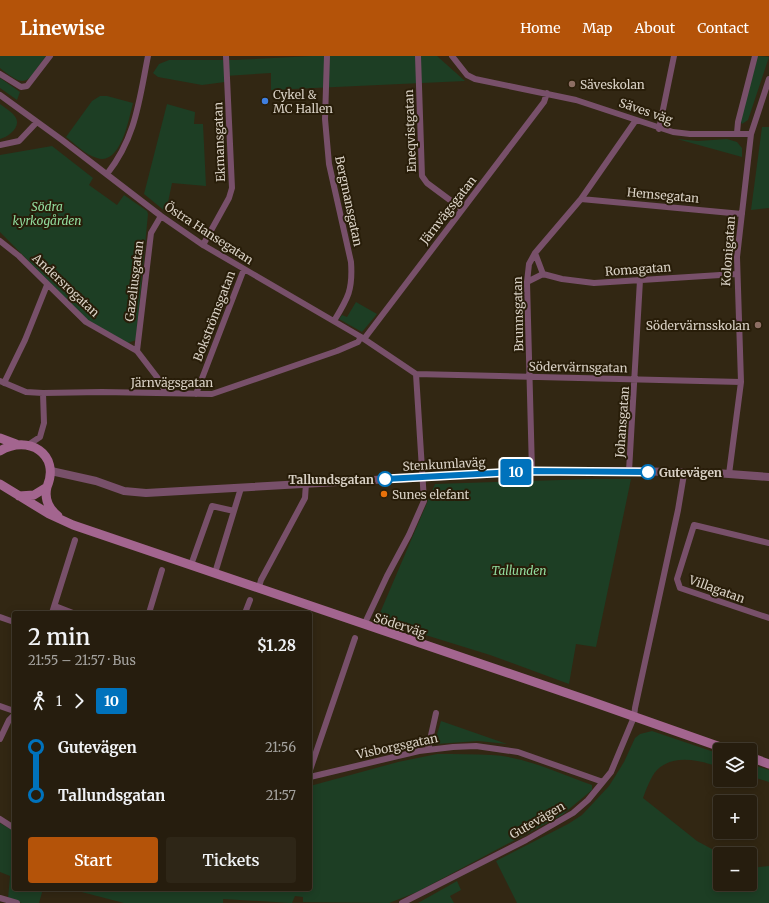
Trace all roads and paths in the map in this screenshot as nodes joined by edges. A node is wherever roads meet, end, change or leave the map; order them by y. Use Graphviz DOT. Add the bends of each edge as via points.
graph roads {
  1 [pos="50,56"];
  2 [pos="148,56"];
  3 [pos="226,56"];
  4 [pos="327,56"];
  5 [pos="418,56"];
  6 [pos="452,56"];
  7 [pos="674,56"];
  8 [pos="755,56"];
  9 [pos="0,74"];
  10 [pos="769,79"];
  11 [pos="547,94"];
  12 [pos="0,95"];
  13 [pos="636,120"];
  14 [pos="36,122"];
  15 [pos="659,128"];
  16 [pos="737,133"];
  17 [pos="751,134"];
  18 [pos="0,145"];
  19 [pos="107,174"];
  20 [pos="581,199"];
  21 [pos="462,209"];
  22 [pos="742,214"];
  23 [pos="161,216"];
  24 [pos="0,241"];
  25 [pos="203,245"];
  26 [pos="535,253"];
  27 [pos="244,269"];
  28 [pos="543,274"];
  29 [pos="736,274"];
  30 [pos="640,280"];
  31 [pos="527,282"];
  32 [pos="47,285"];
  33 [pos="334,321"];
  34 [pos="362,338"];
  35 [pos="137,351"];
  36 [pos="416,374"];
  37 [pos="529,377"];
  38 [pos="636,379"];
  39 [pos="2,382"];
  40 [pos="741,382"];
  41 [pos="166,393"];
  42 [pos="44,394"];
  43 [pos="196,394"];
  44 [pos="0,438"];
  45 [pos="16,444"];
  46 [pos="28,445"];
  47 [pos="0,450"];
  48 [pos="51,471"];
  49 [pos="532,471"];
  50 [pos="629,471"];
  51 [pos="684,474"];
  52 [pos="729,474"];
  53 [pos="769,477"];
  54 [pos="423,478"];
  55 [pos="0,484"];
  56 [pos="306,484"];
  57 [pos="47,487"];
  58 [pos="241,488"];
  59 [pos="19,496"];
  60 [pos="234,511"];
  61 [pos="65,522"];
  62 [pos="75,540"];
  63 [pos="769,543"];
  64 [pos="191,565"];
  65 [pos="162,570"];
  66 [pos="215,572"];
  67 [pos="259,587"];
  68 [pos="250,600"];
  69 [pos="55,606"];
  70 [pos="53,611"];
  71 [pos="68,611"];
  72 [pos="150,611"];
  73 [pos="246,611"];
  74 [pos="0,617"];
  75 [pos="769,618"];
  76 [pos="12,621"];
  77 [pos="364,625"];
  78 [pos="355,638"];
  79 [pos="0,706"];
  80 [pos="12,710"];
  81 [pos="436,713"];
  82 [pos="12,717"];
  83 [pos="634,717"];
  84 [pos="0,739"];
  85 [pos="713,745"];
  86 [pos="428,749"];
  87 [pos="757,760"];
  88 [pos="312,764"];
  89 [pos="769,764"];
  90 [pos="312,777"];
  91 [pos="603,782"];
  92 [pos="0,819"];
  93 [pos="12,827"];
  94 [pos="0,898"];
  95 [pos="17,903"];
  96 [pos="402,903"];
  1 -- 9 [label="street" via="27,86 22,87"];
  2 -- 19 [label="street" via="133,129 122,154"];
  3 -- 25 [label="street, Ekmansgatan" via="232,188"];
  4 -- 33 [label="street, Bergmansgatan" via="325,119 329,164 352,262 350,294"];
  5 -- 21 [label="street, Eneqvistgatan" via="422,176 427,183"];
  6 -- 11 [label="street, Säves väg" via="467,75 474,79"];
  7 -- 15 [label="street"];
  8 -- 16 [label="street"];
  10 -- 17 [label="street, Kolonigatan"];
  11 -- 13 [label="street, Säves väg" via="600,106"];
  11 -- 21 [label="street, Järnvägsgatan" via="544,102"];
  12 -- 14 [label="street, Östra Hansegatan"];
  13 -- 15 [label="street, Säves väg"];
  13 -- 20 [label="street, Brunnsgatan"];
  14 -- 18 [label="street" via="19,141"];
  14 -- 19 [label="street, Östra Hansegatan"];
  15 -- 16 [label="street, Säves väg" via="690,134"];
  16 -- 17 [label="street, Säves väg"];
  17 -- 22 [label="street, Kolonigatan"];
  19 -- 23 [label="street, Östra Hansegatan"];
  20 -- 22 [label="street, Hemsegatan"];
  20 -- 26 [label="street, Brunnsgatan"];
  21 -- 34 [label="street, Järnvägsgatan"];
  22 -- 29 [label="street, Kolonigatan"];
  23 -- 25 [label="street, Östra Hansegatan"];
  23 -- 35 [label="street, Gazeliusgatan" via="151,232"];
  24 -- 32 [label="street, Andersrogatan" via="19,256"];
  25 -- 27 [label="street, Östra Hansegatan"];
  26 -- 28 [label="street"];
  26 -- 31 [label="street, Brunnsgatan" via="529,264"];
  27 -- 33 [label="street, Östra Hansegatan"];
  27 -- 43 [label="street, Bokströmsgatan"];
  28 -- 30 [label="street, Romagatan" via="594,283"];
  28 -- 31 [label="street"];
  29 -- 30 [label="street, Romagatan"];
  29 -- 40 [label="street, Kolonigatan"];
  30 -- 38 [label="street, Johansgatan"];
  31 -- 37 [label="street, Brunnsgatan"];
  32 -- 35 [label="street, Andersrogatan" via="86,322"];
  32 -- 39 [label="street" via="25,340"];
  33 -- 34 [label="street, Östra Hansegatan"];
  34 -- 36 [label="street, Östra Hansegatan"];
  34 -- 43 [label="street, Järnvägsgatan" via="337,351 220,393"];
  35 -- 41 [label="street, Andersrogatan"];
  36 -- 37 [label="street, Södervärnsgatan"];
  36 -- 54 [label="street"];
  37 -- 38 [label="street, Södervärnsgatan"];
  37 -- 49 [label="street, Brunnsgatan"];
  38 -- 40 [label="street, Södervärnsgatan"];
  38 -- 50 [label="street, Johansgatan"];
  39 -- 42 [label="street, Järnvägsgatan" via="26,392"];
  40 -- 52 [label="street, Kolonigatan"];
  41 -- 42 [label="street, Järnvägsgatan"];
  41 -- 43 [label="street, Järnvägsgatan"];
  42 -- 46 [label="street" via="44,423 40,437"];
  44 -- 45 [label="main road"];
  45 -- 46 [label="main road"];
  45 -- 47 [label="main road"];
  46 -- 48 [label="main road" via="44,454"];
  48 -- 57 [label="main road"];
  48 -- 58 [label="street, Stenkumlaväg" via="96,481 124,492"];
  49 -- 50 [label="street, Stenkumlaväg"];
  49 -- 54 [label="street, Stenkumlaväg"];
  50 -- 51 [label="street, Stenkumlaväg"];
  51 -- 52 [label="street, Stenkumlaväg"];
  51 -- 83 [label="street, Gutevägen"];
  52 -- 53 [label="street, Stenkumlaväg"];
  54 -- 56 [label="street, Stenkumlaväg"];
  54 -- 77 [label="street" via="424,501 410,535"];
  55 -- 59 [label="main road, Söderväg"];
  56 -- 58 [label="street, Stenkumlaväg"];
  56 -- 67 [label="street" via="305,498"];
  57 -- 59 [label="main road" via="34,495"];
  57 -- 61 [label="main road, Söderväg" via="46,500 51,510"];
  58 -- 60 [label="street"];
  59 -- 61 [label="main road, Söderväg"];
  60 -- 64 [label="street" via="212,506"];
  60 -- 66 [label="street"];
  61 -- 64 [label="main road, Söderväg"];
  62 -- 69 [label="street"];
  63 -- 75 [label="street, Villagatan" via="694,525 690,531 677,579 680,588"];
  64 -- 66 [label="main road, Söderväg"];
  65 -- 72 [label="street"];
  66 -- 67 [label="main road, Söderväg"];
  67 -- 77 [label="main road, Söderväg"];
  68 -- 73 [label="street"];
  69 -- 70 [label="street"];
  69 -- 71 [label="street"];
  74 -- 76 [label="street"];
  77 -- 83 [label="main road, Söderväg"];
  78 -- 88 [label="street"];
  79 -- 80 [label="street"];
  81 -- 86 [label="street"];
  82 -- 84 [label="street"];
  83 -- 85 [label="main road, Söderväg"];
  83 -- 91 [label="street, Gutevägen" via="620,755"];
  86 -- 90 [label="street, Visborgsgatan"];
  86 -- 91 [label="street, Visborgsgatan" via="476,746 518,752"];
  87 -- 89 [label="main road"];
  91 -- 96 [label="street, Gutevägen" via="588,800 560,822"];
  92 -- 93 [label="street"];
  94 -- 95 [label="street"];
}
